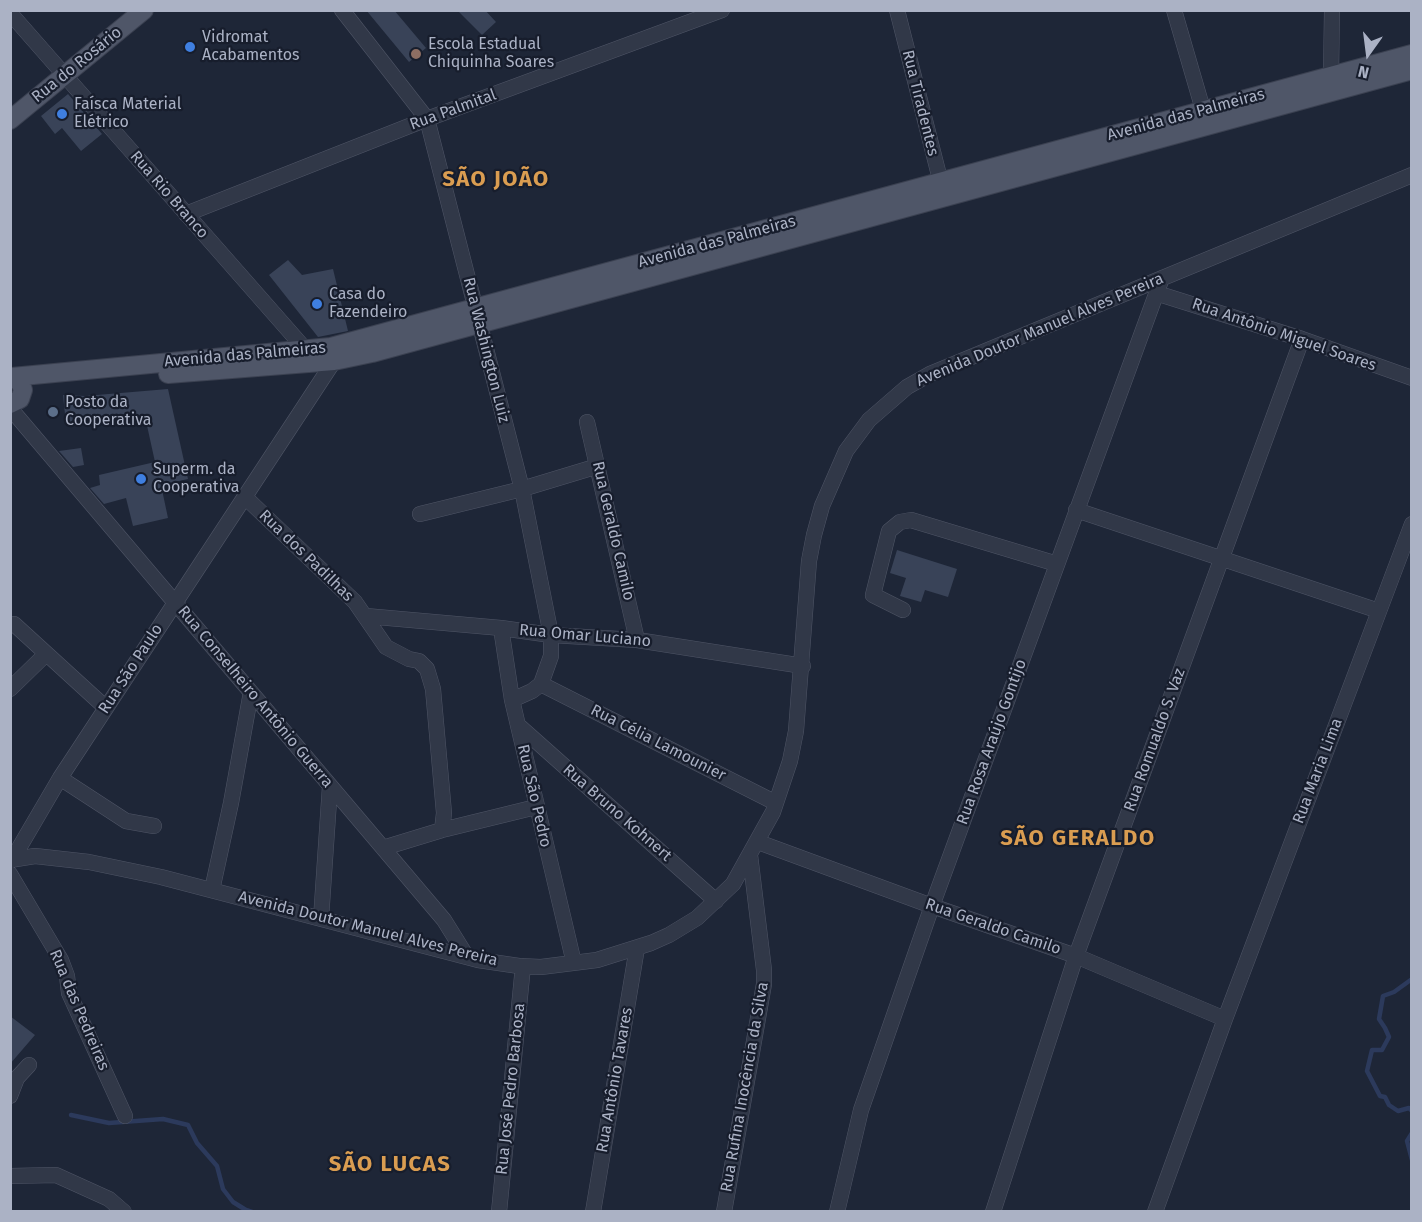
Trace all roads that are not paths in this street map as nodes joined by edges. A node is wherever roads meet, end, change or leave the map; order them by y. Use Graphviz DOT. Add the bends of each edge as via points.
graph roads {
  1 [pos="144,10"];
  2 [pos="342,10"];
  3 [pos="722,10"];
  4 [pos="897,10"];
  5 [pos="1174,10"];
  6 [pos="1332,10"];
  7 [pos="10,13"];
  8 [pos="1412,54"];
  9 [pos="1412,70"];
  10 [pos="63,75"];
  11 [pos="1331,75"];
  12 [pos="1206,117"];
  13 [pos="427,119"];
  14 [pos="10,120"];
  15 [pos="1412,175"];
  16 [pos="942,189"];
  17 [pos="186,214"];
  18 [pos="1162,278"];
  19 [pos="1156,293"];
  20 [pos="477,315"];
  21 [pos="1302,339"];
  22 [pos="305,349"];
  23 [pos="334,361"];
  24 [pos="1412,378"];
  25 [pos="15,392"];
  26 [pos="587,422"];
  27 [pos="598,466"];
  28 [pos="522,489"];
  29 [pos="245,496"];
  30 [pos="1076,510"];
  31 [pos="420,514"];
  32 [pos="1412,524"];
  33 [pos="1221,560"];
  34 [pos="1057,564"];
  35 [pos="175,603"];
  36 [pos="903,610"];
  37 [pos="1379,610"];
  38 [pos="366,616"];
  39 [pos="14,624"];
  40 [pos="501,628"];
  41 [pos="551,635"];
  42 [pos="638,640"];
  43 [pos="46,654"];
  44 [pos="802,666"];
  45 [pos="541,684"];
  46 [pos="10,689"];
  47 [pos="251,692"];
  48 [pos="512,700"];
  49 [pos="106,708"];
  50 [pos="518,725"];
  51 [pos="60,778"];
  52 [pos="330,786"];
  53 [pos="776,803"];
  54 [pos="536,807"];
  55 [pos="154,826"];
  56 [pos="442,830"];
  57 [pos="383,848"];
  58 [pos="754,848"];
  59 [pos="11,865"];
  60 [pos="212,890"];
  61 [pos="716,901"];
  62 [pos="932,906"];
  63 [pos="321,919"];
  64 [pos="637,948"];
  65 [pos="1076,956"];
  66 [pos="467,957"];
  67 [pos="574,963"];
  68 [pos="523,966"];
  69 [pos="1225,1019"];
  70 [pos="29,1065"];
  71 [pos="10,1096"];
  72 [pos="125,1116"];
  73 [pos="10,1176"];
  74 [pos="124,1212"];
  75 [pos="498,1212"];
  76 [pos="593,1212"];
  77 [pos="724,1212"];
  78 [pos="837,1212"];
  79 [pos="993,1212"];
  80 [pos="1155,1212"];
  1 -- 10 [label="main road, Rua do Rosário"];
  2 -- 13 [label="street, Rua Washington Luiz"];
  3 -- 13 [label="street, Rua Palmital"];
  4 -- 16 [label="street, Rua Tiradentes"];
  5 -- 12 [label="street"];
  6 -- 11 [label="street"];
  7 -- 10 [label="street, Rua Rio Branco"];
  8 -- 11 [label="main road, Avenida das Palmeiras"];
  9 -- 12 [label="main road, Avenida das Palmeiras"];
  10 -- 14 [label="main road, Rua do Rosário"];
  10 -- 17 [label="street, Rua Rio Branco"];
  11 -- 12 [label="main road, Avenida das Palmeiras"];
  12 -- 16 [label="main road, Avenida das Palmeiras"];
  13 -- 17 [label="street, Rua Palmital"];
  13 -- 20 [label="street, Rua Washington Luiz"];
  15 -- 18 [label="street, Avenida Doutor Manuel Alves Pereira"];
  16 -- 20 [label="main road, Avenida das Palmeiras"];
  17 -- 22 [label="street, Rua Rio Branco"];
  18 -- 19 [label="street, Rua Rosa Araújo Gontijo"];
  18 -- 44 [label="street, Avenida Doutor Manuel Alves Pereira" via="930,374 907,387 868,420 835,473 814,535"];
  19 -- 21 [label="street, Rua Antônio Miguel Soares"];
  19 -- 30 [label="street, Rua Rosa Araújo Gontijo"];
  20 -- 22 [label="main road, Avenida das Palmeiras" via="332,347"];
  20 -- 23 [label="main road, Avenida das Palmeiras" via="372,353"];
  20 -- 28 [label="street, Rua Washington Luiz"];
  21 -- 24 [label="street, Rua Antônio Miguel Soares"];
  21 -- 33 [label="street, Rua Romualdo S. Vaz"];
  22 -- 25 [label="main road, Avenida das Palmeiras"];
  23 -- 25 [label="main road, Avenida das Palmeiras" via="59,383"];
  23 -- 29 [label="street, Rua São Paulo"];
  25 -- 35 [label="street, Rua Conselheiro Antônio Guerra" via="38,441"];
  26 -- 27 [label="street, Rua Geraldo Camilo"];
  27 -- 28 [label="street"];
  27 -- 42 [label="street, Rua Geraldo Camilo"];
  28 -- 31 [label="street"];
  28 -- 41 [label="street, Rua Washington Luiz"];
  29 -- 35 [label="street, Rua São Paulo"];
  29 -- 38 [label="street, Rua dos Padilhas"];
  30 -- 33 [label="street"];
  30 -- 34 [label="street, Rua Rosa Araújo Gontijo"];
  32 -- 37 [label="street, Rua Maria Lima"];
  33 -- 37 [label="street"];
  33 -- 65 [label="street, Rua Romualdo S. Vaz"];
  34 -- 36 [label="street" via="910,520 900,522 889,531 873,595"];
  34 -- 62 [label="street, Rua Rosa Araújo Gontijo"];
  35 -- 47 [label="street, Rua Conselheiro Antônio Guerra"];
  35 -- 49 [label="street, Rua São Paulo"];
  37 -- 69 [label="street, Rua Maria Lima"];
  38 -- 40 [label="street, Rua Omar Luciano"];
  38 -- 56 [label="street, Rua dos Padilhas" via="386,647 419,661 431,679 444,813"];
  39 -- 43 [label="street"];
  40 -- 41 [label="street, Rua Omar Luciano"];
  40 -- 48 [label="street, Rua São Pedro"];
  41 -- 42 [label="street, Rua Omar Luciano"];
  41 -- 45 [label="street, Rua Washington Luiz" via="551,656"];
  42 -- 44 [label="street, Rua Omar Luciano"];
  43 -- 46 [label="street"];
  43 -- 49 [label="street"];
  44 -- 53 [label="street, Avenida Doutor Manuel Alves Pereira" via="796,731"];
  45 -- 48 [label="street"];
  45 -- 53 [label="street, Rua Célia Lamounier"];
  47 -- 52 [label="street, Rua Conselheiro Antônio Guerra"];
  47 -- 60 [label="street"];
  48 -- 50 [label="street, Rua São Pedro"];
  49 -- 51 [label="street, Rua São Paulo"];
  50 -- 54 [label="street, Rua São Pedro"];
  50 -- 61 [label="street, Rua Bruno Kohnert"];
  51 -- 55 [label="street" via="126,821"];
  51 -- 59 [label="street, Rua São Paulo"];
  52 -- 57 [label="street, Rua Conselheiro Antônio Guerra"];
  52 -- 63 [label="street"];
  53 -- 58 [label="street, Avenida Doutor Manuel Alves Pereira"];
  54 -- 56 [label="street"];
  54 -- 67 [label="street, Rua São Pedro"];
  56 -- 57 [label="street"];
  57 -- 66 [label="street, Rua Conselheiro Antônio Guerra" via="444,920"];
  58 -- 61 [label="street, Avenida Doutor Manuel Alves Pereira" via="733,884"];
  58 -- 62 [label="street, Rua Geraldo Camilo"];
  58 -- 77 [label="street, Rua Rufina Inocência da Silva" via="764,984"];
  59 -- 60 [label="street, Avenida Doutor Manuel Alves Pereira" via="35,856 89,862"];
  59 -- 72 [label="street, Rua das Pedreiras" via="61,960 69,993"];
  60 -- 63 [label="street, Avenida Doutor Manuel Alves Pereira"];
  61 -- 64 [label="street, Avenida Doutor Manuel Alves Pereira" via="669,935"];
  62 -- 65 [label="street, Rua Geraldo Camilo"];
  62 -- 78 [label="street, Rua Rosa Araújo Gontijo" via="861,1110"];
  63 -- 66 [label="street, Avenida Doutor Manuel Alves Pereira"];
  64 -- 67 [label="street, Avenida Doutor Manuel Alves Pereira"];
  64 -- 76 [label="street, Rua Antônio Tavares"];
  65 -- 69 [label="street, Rua Geraldo Camilo"];
  65 -- 79 [label="street, Rua Romualdo S. Vaz"];
  66 -- 68 [label="street, Avenida Doutor Manuel Alves Pereira"];
  67 -- 68 [label="street, Avenida Doutor Manuel Alves Pereira"];
  68 -- 75 [label="street, Rua José Pedro Barbosa"];
  69 -- 80 [label="street, Rua Maria Lima"];
  70 -- 71 [label="street" via="17,1078"];
  73 -- 74 [label="street" via="56,1175 109,1199"];
}
